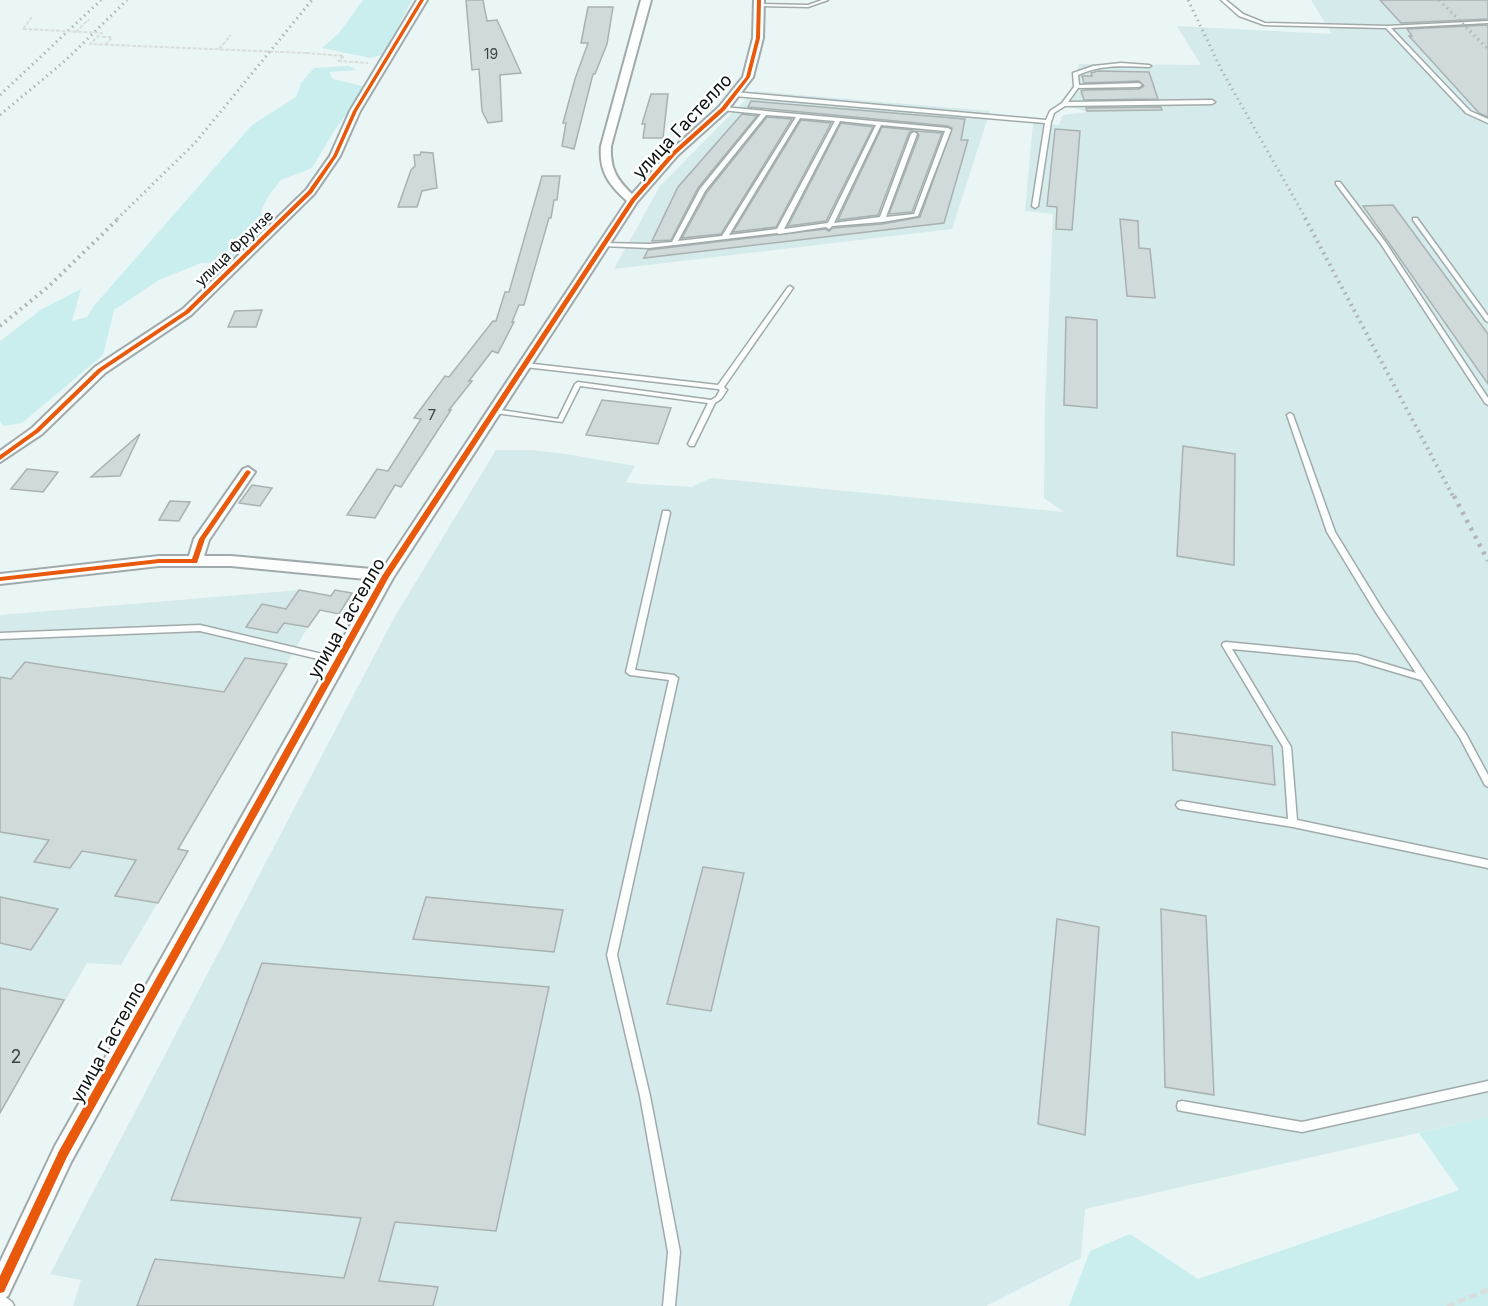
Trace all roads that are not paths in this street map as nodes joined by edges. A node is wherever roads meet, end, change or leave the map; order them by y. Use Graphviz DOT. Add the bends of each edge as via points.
graph roads {
  1 [pos="422,0"];
  2 [pos="645,0"];
  3 [pos="826,0"];
  4 [pos="1223,0"];
  5 [pos="759,3"];
  6 [pos="1488,22"];
  7 [pos="1387,27"];
  8 [pos="1149,66"];
  9 [pos="1139,85"];
  10 [pos="1077,87"];
  11 [pos="734,94"];
  12 [pos="1212,102"];
  13 [pos="1064,104"];
  14 [pos="723,109"];
  15 [pos="765,113"];
  16 [pos="799,116"];
  17 [pos="838,120"];
  18 [pos="1048,122"];
  19 [pos="1488,122"];
  20 [pos="879,123"];
  21 [pos="914,134"];
  22 [pos="1338,183"];
  23 [pos="633,200"];
  24 [pos="1035,206"];
  25 [pos="1414,219"];
  26 [pos="882,220"];
  27 [pos="829,227"];
  28 [pos="779,232"];
  29 [pos="723,238"];
  30 [pos="674,243"];
  31 [pos="605,245"];
  32 [pos="790,288"];
  33 [pos="1488,320"];
  34 [pos="525,365"];
  35 [pos="720,387"];
  36 [pos="712,402"];
  37 [pos="1488,403"];
  38 [pos="495,411"];
  39 [pos="1290,414"];
  40 [pos="692,444"];
  41 [pos="0,458"];
  42 [pos="248,472"];
  43 [pos="666,513"];
  44 [pos="195,561"];
  45 [pos="386,576"];
  46 [pos="0,579"];
  47 [pos="0,636"];
  48 [pos="339,661"];
  49 [pos="1424,678"];
  50 [pos="1488,783"];
  51 [pos="1181,805"];
  52 [pos="1293,823"];
  53 [pos="1488,864"];
  54 [pos="1488,1086"];
  55 [pos="1182,1106"];
  56 [pos="0,1288"];
  57 [pos="0,1299"];
  58 [pos="8,1306"];
  59 [pos="669,1306"];
  1 -- 41 [label="street, улица Фрунзе" via="355,111 335,156 310,192 187,312 100,370 37,431"];
  2 -- 23 [label="street" via="604,165 614,184"];
  3 -- 5 [label="lane" via="808,6"];
  4 -- 7 [label="lane" via="1241,15 1264,24"];
  5 -- 11 [label="street, улица Гастелло" via="753,60 748,77"];
  6 -- 7 [label="lane"];
  7 -- 19 [label="lane" via="1468,112"];
  8 -- 10 [label="lane" via="1109,64 1086,68 1075,74"];
  9 -- 10 [label="lane"];
  10 -- 13 [label="lane"];
  11 -- 14 [label="street, улица Гастелло"];
  11 -- 18 [label="lane"];
  12 -- 13 [label="lane"];
  13 -- 18 [label="lane" via="1052,112"];
  14 -- 15 [label="lane"];
  14 -- 23 [label="street, улица Гастелло" via="674,153"];
  15 -- 16 [label="lane"];
  15 -- 30 [label="lane" via="702,190"];
  16 -- 17 [label="lane"];
  16 -- 29 [label="lane"];
  17 -- 20 [label="lane"];
  17 -- 28 [label="lane"];
  18 -- 24 [label="lane"];
  20 -- 26 [label="lane" via="948,130 916,215"];
  20 -- 27 [label="lane"];
  21 -- 26 [label="lane"];
  22 -- 37 [label="lane" via="1383,243"];
  23 -- 31 [label="street, улица Гастелло"];
  25 -- 33 [label="lane"];
  26 -- 27 [label="lane"];
  27 -- 28 [label="lane"];
  28 -- 29 [label="lane"];
  29 -- 30 [label="lane"];
  30 -- 31 [label="lane"];
  31 -- 34 [label="street, улица Гастелло"];
  32 -- 35 [label="lane"];
  34 -- 35 [label="lane"];
  34 -- 38 [label="street, улица Гастелло"];
  35 -- 36 [label="lane" via="724,390"];
  36 -- 38 [label="lane" via="578,384 560,421"];
  36 -- 40 [label="lane"];
  38 -- 45 [label="street, улица Гастелло"];
  39 -- 49 [label="lane" via="1331,532"];
  42 -- 44 [label="street" via="202,539"];
  43 -- 59 [label="lane" via="630,672 674,678 612,955 645,1096 674,1252"];
  44 -- 45 [label="street, улица Гастелло"];
  44 -- 46 [label="street" via="159,561"];
  45 -- 48 [label="street, улица Гастелло"];
  47 -- 48 [label="lane" via="200,628"];
  48 -- 56 [label="street, улица Гастелло" via="63,1154"];
  49 -- 50 [label="lane" via="1463,736"];
  49 -- 52 [label="lane" via="1357,658 1226,645 1287,747"];
  51 -- 52 [label="lane"];
  52 -- 53 [label="lane"];
  54 -- 55 [label="lane" via="1302,1127"];
  57 -- 58 [label="lane"];
}
